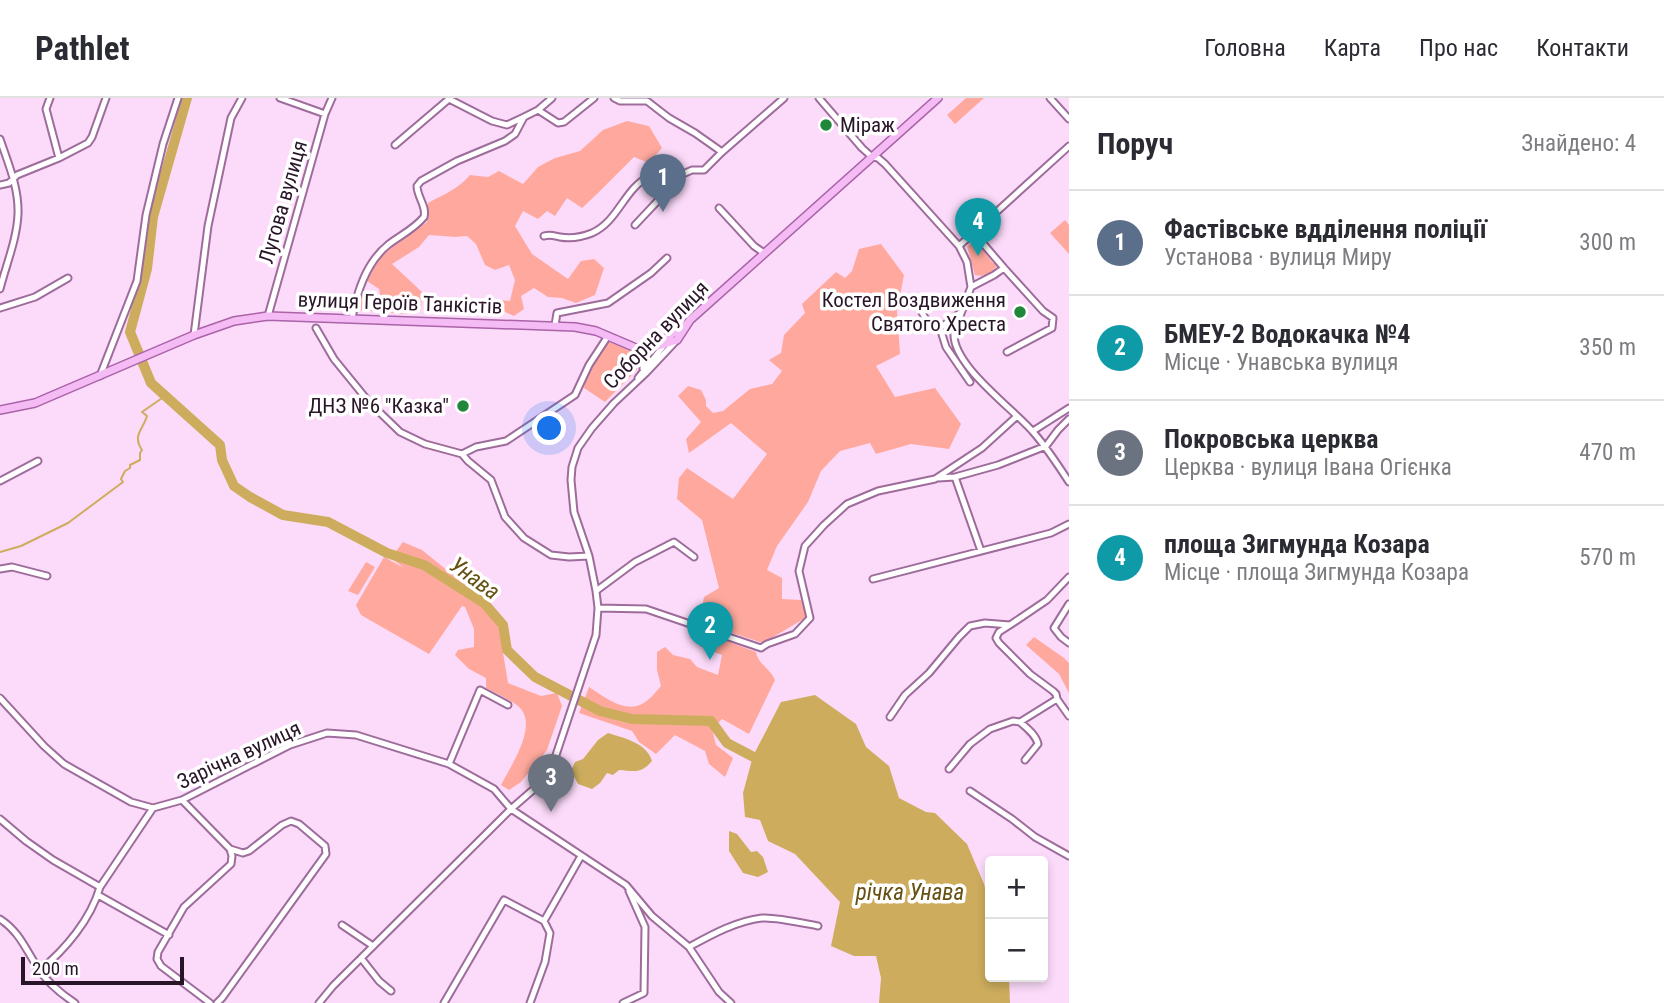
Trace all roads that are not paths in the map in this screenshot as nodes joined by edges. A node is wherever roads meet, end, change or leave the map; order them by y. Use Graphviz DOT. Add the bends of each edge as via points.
graph roads {
  1 [pos="50,98"];
  2 [pos="106,98"];
  3 [pos="178,98"];
  4 [pos="242,98"];
  5 [pos="280,98"];
  6 [pos="331,98"];
  7 [pos="552,98"];
  8 [pos="594,98"];
  9 [pos="614,98"];
  10 [pos="784,98"];
  11 [pos="819,98"];
  12 [pos="938,98"];
  13 [pos="1050,98"];
  14 [pos="449,99"];
  15 [pos="538,110"];
  16 [pos="325,114"];
  17 [pos="524,117"];
  18 [pos="1069,119"];
  19 [pos="0,139"];
  20 [pos="395,145"];
  21 [pos="1069,146"];
  22 [pos="722,152"];
  23 [pos="872,157"];
  24 [pos="59,158"];
  25 [pos="13,178"];
  26 [pos="0,185"];
  27 [pos="669,188"];
  28 [pos="719,208"];
  29 [pos="635,225"];
  30 [pos="974,233"];
  31 [pos="544,236"];
  32 [pos="959,246"];
  33 [pos="764,253"];
  34 [pos="667,258"];
  35 [pos="1004,268"];
  36 [pos="68,278"];
  37 [pos="971,287"];
  38 [pos="0,289"];
  39 [pos="916,299"];
  40 [pos="0,308"];
  41 [pos="962,311"];
  42 [pos="268,316"];
  43 [pos="352,318"];
  44 [pos="555,325"];
  45 [pos="316,328"];
  46 [pos="940,328"];
  47 [pos="194,335"];
  48 [pos="608,336"];
  49 [pos="675,337"];
  50 [pos="662,344"];
  51 [pos="635,347"];
  52 [pos="643,351"];
  53 [pos="1007,352"];
  54 [pos="643,370"];
  55 [pos="104,374"];
  56 [pos="970,382"];
  57 [pos="635,384"];
  58 [pos="1069,408"];
  59 [pos="0,410"];
  60 [pos="1017,416"];
  61 [pos="1069,419"];
  62 [pos="1033,431"];
  63 [pos="1045,446"];
  64 [pos="462,454"];
  65 [pos="38,461"];
  66 [pos="955,477"];
  67 [pos="935,479"];
  68 [pos="0,481"];
  69 [pos="1069,482"];
  70 [pos="1069,524"];
  71 [pos="981,551"];
  72 [pos="589,556"];
  73 [pos="694,557"];
  74 [pos="0,569"];
  75 [pos="47,576"];
  76 [pos="1069,577"];
  77 [pos="873,579"];
  78 [pos="596,591"];
  79 [pos="1069,604"];
  80 [pos="598,608"];
  81 [pos="1010,625"];
  82 [pos="1069,643"];
  83 [pos="0,698"];
  84 [pos="1057,699"];
  85 [pos="508,705"];
  86 [pos="1069,716"];
  87 [pos="890,717"];
  88 [pos="1020,722"];
  89 [pos="1025,760"];
  90 [pos="449,764"];
  91 [pos="949,769"];
  92 [pos="970,791"];
  93 [pos="182,800"];
  94 [pos="153,808"];
  95 [pos="510,809"];
  96 [pos="0,819"];
  97 [pos="230,849"];
  98 [pos="582,856"];
  99 [pos="1069,856"];
  100 [pos="626,885"];
  101 [pos="100,887"];
  102 [pos="98,895"];
  103 [pos="0,919"];
  104 [pos="544,921"];
  105 [pos="342,925"];
  106 [pos="818,926"];
  107 [pos="169,935"];
  108 [pos="373,946"];
  109 [pos="689,947"];
  110 [pos="361,958"];
  111 [pos="40,970"];
  112 [pos="391,990"];
  113 [pos="75,1003"];
  114 [pos="210,1003"];
  115 [pos="217,1003"];
  116 [pos="318,1003"];
  117 [pos="444,1003"];
  118 [pos="530,1003"];
  119 [pos="623,1003"];
  120 [pos="731,1003"];
  1 -- 24 [label="street" via="46,109"];
  2 -- 24 [label="street" via="88,143"];
  3 -- 55 [label="street" via="146,215 136,281"];
  4 -- 47 [label="street" via="231,118 211,215"];
  5 -- 16 [label="street"];
  6 -- 16 [label="street, Лугова вулиця"];
  7 -- 15 [label="street"];
  8 -- 15 [label="street" via="564,122"];
  9 -- 22 [label="street" via="646,101"];
  10 -- 22 [label="street"];
  11 -- 23 [label="street"];
  12 -- 23 [label="main road, Соборна вулиця"];
  13 -- 18 [label="street"];
  14 -- 17 [label="street" via="507,125"];
  14 -- 20 [label="street"];
  15 -- 17 [label="street"];
  16 -- 42 [label="street, Лугова вулиця"];
  17 -- 43 [label="street" via="505,141 421,181 417,186 424,217 377,256 359,290"];
  19 -- 25 [label="street"];
  21 -- 30 [label="street"];
  22 -- 27 [label="street" via="704,170 687,171"];
  23 -- 32 [label="street" via="885,163"];
  23 -- 33 [label="main road, Соборна вулиця"];
  24 -- 25 [label="street"];
  25 -- 26 [label="street"];
  25 -- 38 [label="street" via="18,199 16,231"];
  27 -- 29 [label="street"];
  27 -- 31 [label="street" via="650,176 633,188 602,228 581,237"];
  28 -- 33 [label="street"];
  30 -- 32 [label="street"];
  30 -- 35 [label="street"];
  32 -- 37 [label="street"];
  33 -- 49 [label="main road, Соборна вулиця"];
  34 -- 44 [label="street" via="608,303 557,313"];
  35 -- 37 [label="street"];
  35 -- 53 [label="street" via="1052,318 1052,328"];
  36 -- 40 [label="street" via="22,303"];
  37 -- 41 [label="street"];
  39 -- 46 [label="street" via="928,323"];
  41 -- 46 [label="street"];
  41 -- 60 [label="street" via="953,339 958,351"];
  42 -- 43 [label="main road, вулиця Героїв Танкістів"];
  42 -- 47 [label="main road, вулиця Героїв Танкістів" via="234,321"];
  43 -- 44 [label="main road, вулиця Героїв Танкістів"];
  44 -- 48 [label="main road, вулиця Героїв Танкістів"];
  45 -- 64 [label="street" via="334,359 400,432"];
  46 -- 56 [label="street" via="946,347"];
  47 -- 55 [label="main road, вулиця Героїв Танкістів"];
  48 -- 51 [label="main road, вулиця Героїв Танкістів"];
  48 -- 64 [label="street" via="575,395 506,441"];
  49 -- 50 [label="main road"];
  49 -- 57 [label="street, Соборна вулиця"];
  50 -- 51 [label="main road"];
  50 -- 52 [label="main road"];
  50 -- 54 [label="street"];
  50 -- 57 [label="street" via="664,351"];
  51 -- 52 [label="main road, вулиця Героїв Танкістів"];
  52 -- 54 [label="street"];
  54 -- 57 [label="street"];
  55 -- 59 [label="main road, вулиця Героїв Танкістів" via="35,402"];
  57 -- 72 [label="street, Соборна вулиця" via="592,428 572,467 574,512"];
  58 -- 62 [label="street"];
  60 -- 62 [label="street"];
  60 -- 67 [label="street" via="982,448"];
  61 -- 63 [label="street"];
  62 -- 63 [label="street"];
  63 -- 66 [label="street"];
  63 -- 69 [label="street"];
  64 -- 72 [label="street" via="491,480 505,517 524,538 551,555"];
  65 -- 68 [label="street"];
  66 -- 67 [label="street"];
  66 -- 71 [label="street"];
  67 -- 80 [label="street" via="878,491 847,504 824,525 805,546 799,571 810,618 795,634 761,648 646,609"];
  70 -- 71 [label="street"];
  71 -- 77 [label="street"];
  72 -- 78 [label="street, Соборна вулиця"];
  73 -- 78 [label="street" via="674,542 635,562"];
  74 -- 75 [label="street"];
  76 -- 81 [label="street" via="1047,600"];
  78 -- 80 [label="street, Соборна вулиця"];
  79 -- 82 [label="street" via="1054,628"];
  80 -- 95 [label="street, Соборна вулиця" via="596,635 552,767 542,782"];
  81 -- 84 [label="street" via="997,634 999,643"];
  81 -- 87 [label="street" via="970,625"];
  83 -- 94 [label="street" via="64,764 131,802"];
  84 -- 86 [label="street"];
  84 -- 88 [label="street"];
  85 -- 90 [label="street" via="480,690"];
  88 -- 89 [label="street" via="1038,742"];
  88 -- 91 [label="street" via="990,729"];
  90 -- 93 [label="street, Зарічна вулиця" via="356,735 327,733 290,745"];
  90 -- 95 [label="street, Зарічна вулиця" via="494,789"];
  92 -- 99 [label="street"];
  93 -- 94 [label="street, Зарічна вулиця"];
  93 -- 97 [label="street"];
  94 -- 101 [label="street"];
  95 -- 98 [label="street, Зарічна вулиця"];
  95 -- 108 [label="street"];
  96 -- 101 [label="street" via="26,841"];
  97 -- 107 [label="street" via="231,864 184,907"];
  97 -- 115 [label="street" via="249,851 291,821 325,846 326,854"];
  98 -- 100 [label="street, Зарічна вулиця"];
  98 -- 104 [label="street"];
  100 -- 109 [label="street, Зарічна вулиця" via="652,916"];
  100 -- 119 [label="street" via="645,927 644,993"];
  101 -- 102 [label="street"];
  102 -- 107 [label="street"];
  102 -- 111 [label="street" via="85,921 57,957"];
  103 -- 111 [label="street" via="21,938"];
  104 -- 117 [label="street" via="503,900"];
  104 -- 118 [label="street" via="550,933 547,952"];
  105 -- 108 [label="street"];
  106 -- 109 [label="street" via="764,918 741,923"];
  107 -- 114 [label="street" via="158,951 160,966"];
  108 -- 110 [label="street"];
  109 -- 120 [label="street, Зарічна вулиця"];
  110 -- 112 [label="street"];
  110 -- 116 [label="street"];
  111 -- 113 [label="street"];
}
